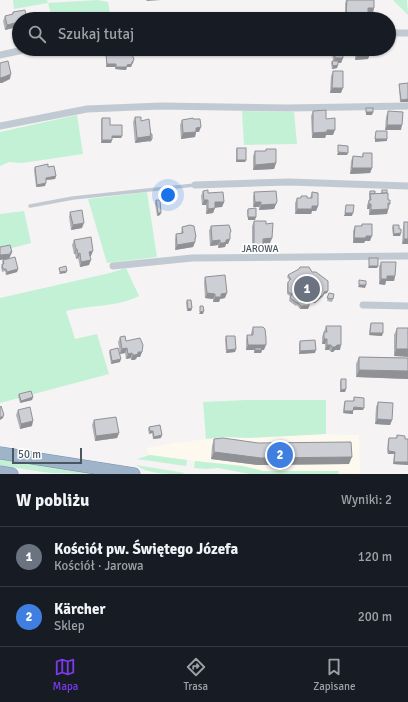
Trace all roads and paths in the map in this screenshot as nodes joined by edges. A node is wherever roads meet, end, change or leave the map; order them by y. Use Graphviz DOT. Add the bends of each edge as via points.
graph roads {
  1 [pos="396,33"];
  2 [pos="408,33"];
  3 [pos="12,52"];
  4 [pos="0,55"];
  5 [pos="408,106"];
  6 [pos="0,126"];
  7 [pos="195,185"];
  8 [pos="408,186"];
  9 [pos="30,206"];
  10 [pos="408,256"];
  11 [pos="113,266"];
  12 [pos="363,305"];
  13 [pos="408,306"];
  14 [pos="0,453"];
  15 [pos="0,472"];
  16 [pos="12,474"];
  17 [pos="134,474"];
  1 -- 2 [label="street"];
  3 -- 4 [label="street"];
  5 -- 6 [label="street" via="161,106 87,109"];
  7 -- 8 [label="street" via="283,182"];
  7 -- 9 [label="lane" via="73,198"];
  10 -- 11 [label="street, JAROWA" via="192,258"];
  12 -- 13 [label="street"];
  14 -- 17 [label="highway"];
  15 -- 16 [label="highway"];
}
